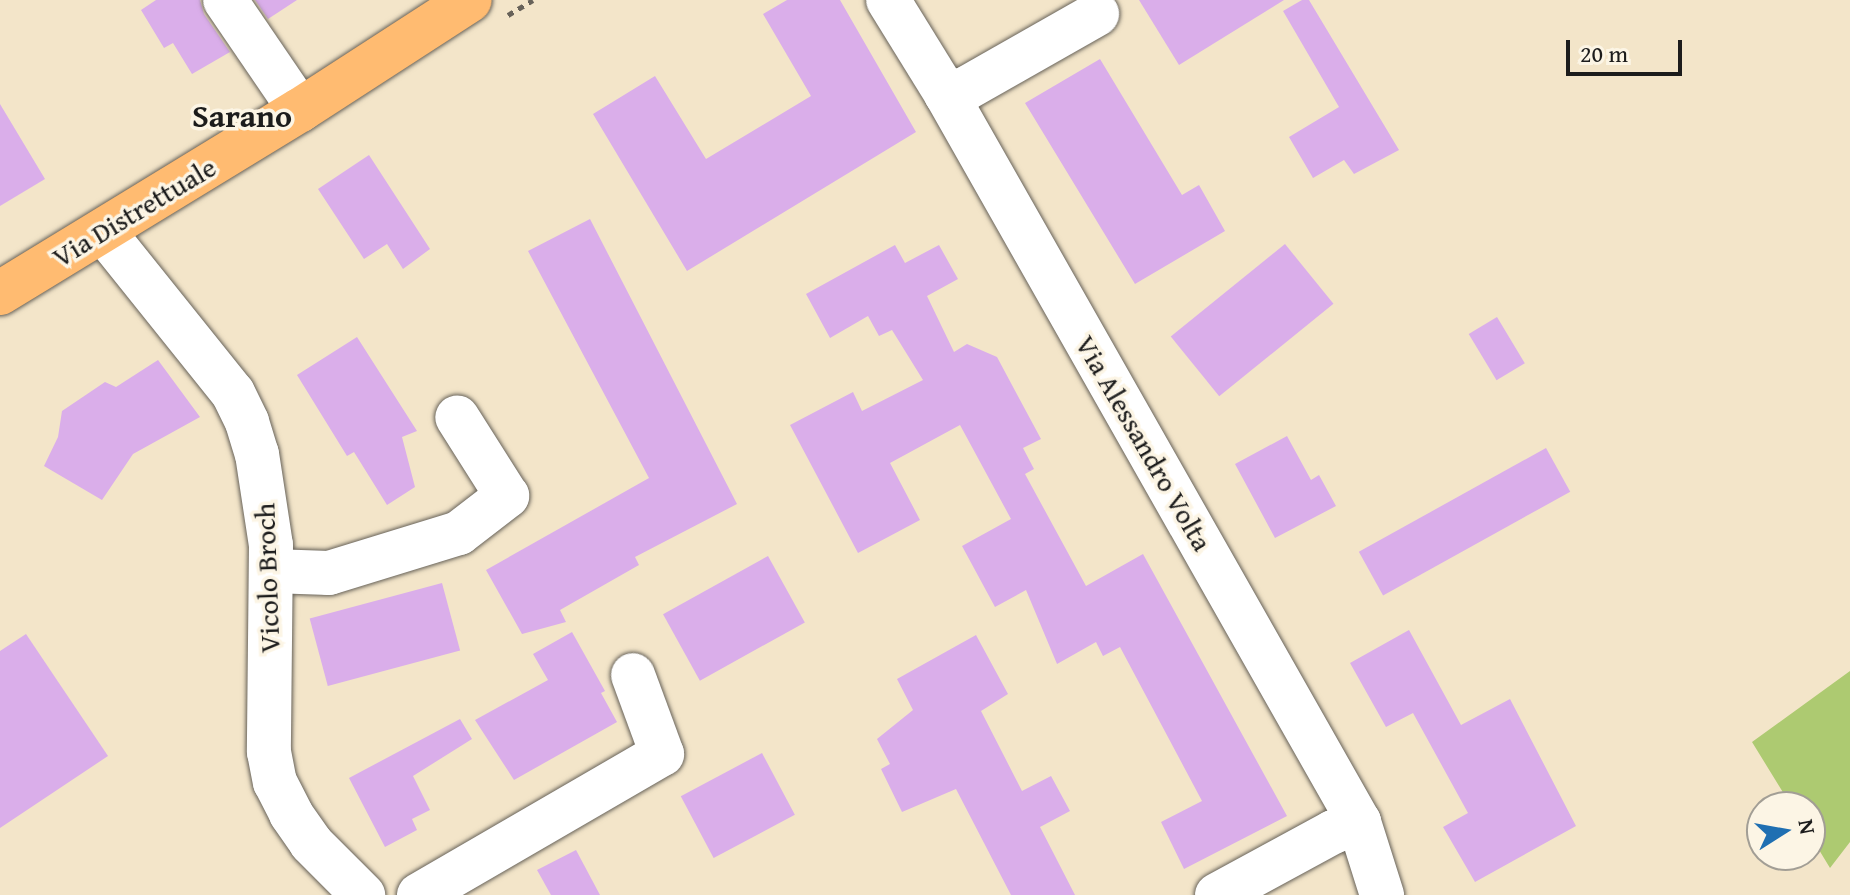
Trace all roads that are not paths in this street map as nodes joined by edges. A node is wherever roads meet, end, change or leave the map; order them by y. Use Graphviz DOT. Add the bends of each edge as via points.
graph roads {
  1 [pos="225,0"];
  2 [pos="470,0"];
  3 [pos="888,0"];
  4 [pos="1097,14"];
  5 [pos="946,94"];
  6 [pos="300,110"];
  7 [pos="103,231"];
  8 [pos="0,293"];
  9 [pos="457,417"];
  10 [pos="272,571"];
  11 [pos="633,675"];
  12 [pos="1359,822"];
  13 [pos="363,895"];
  14 [pos="419,895"];
  15 [pos="1217,895"];
  16 [pos="1382,895"];
  1 -- 6 [label="street"];
  2 -- 6 [label="main road, Via Distrettuale"];
  3 -- 5 [label="street, Via Alessandro Volta"];
  4 -- 5 [label="street" via="965,89"];
  5 -- 12 [label="street, Via Alessandro Volta"];
  6 -- 7 [label="main road, Via Distrettuale"];
  7 -- 8 [label="main road, Via Distrettuale"];
  7 -- 10 [label="street, Vicolo Broch" via="233,393 257,454"];
  9 -- 10 [label="street" via="507,496 459,533 329,573"];
  10 -- 13 [label="street, Vicolo Broch" via="269,752 275,782 311,843"];
  11 -- 14 [label="street" via="662,754"];
  12 -- 15 [label="street"];
  12 -- 16 [label="street, Via Alessandro Volta"];
}
